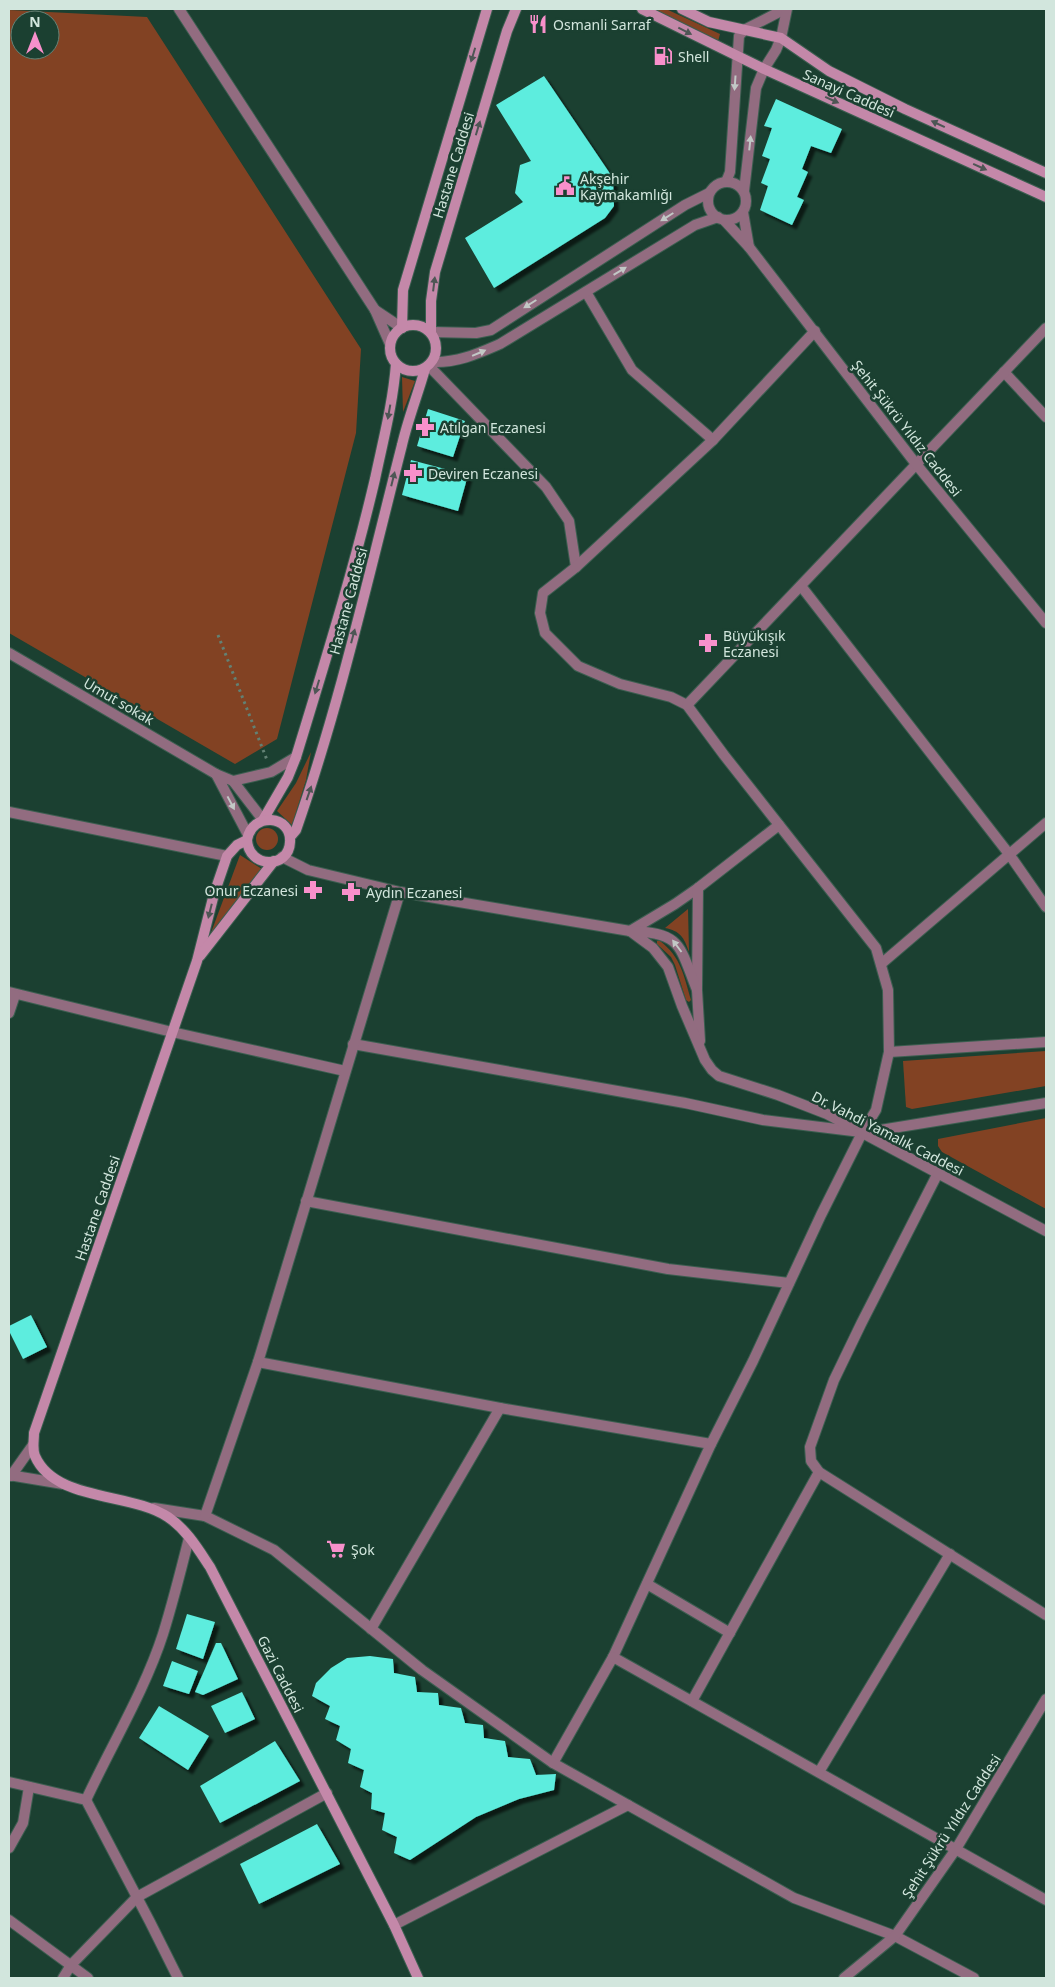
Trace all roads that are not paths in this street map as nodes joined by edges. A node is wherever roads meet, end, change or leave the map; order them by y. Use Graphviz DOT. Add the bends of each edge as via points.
graph roads {
  1 [pos="179,9"];
  2 [pos="487,9"];
  3 [pos="516,9"];
  4 [pos="642,9"];
  5 [pos="682,9"];
  6 [pos="786,9"];
  7 [pos="744,30"];
  8 [pos="781,38"];
  9 [pos="737,57"];
  10 [pos="764,69"];
  11 [pos="1046,173"];
  12 [pos="726,182"];
  13 [pos="744,191"];
  14 [pos="709,193"];
  15 [pos="1046,197"];
  16 [pos="743,212"];
  17 [pos="721,219"];
  18 [pos="749,247"];
  19 [pos="586,292"];
  20 [pos="375,310"];
  21 [pos="402,328"];
  22 [pos="1046,328"];
  23 [pos="815,331"];
  24 [pos="431,332"];
  25 [pos="390,344"];
  26 [pos="396,364"];
  27 [pos="428,365"];
  28 [pos="1004,372"];
  29 [pos="1046,417"];
  30 [pos="713,440"];
  31 [pos="916,464"];
  32 [pos="576,567"];
  33 [pos="801,586"];
  34 [pos="1046,623"];
  35 [pos="9,653"];
  36 [pos="687,705"];
  37 [pos="296,757"];
  38 [pos="216,774"];
  39 [pos="233,781"];
  40 [pos="9,812"];
  41 [pos="263,820"];
  42 [pos="1046,823"];
  43 [pos="779,825"];
  44 [pos="290,837"];
  45 [pos="248,838"];
  46 [pos="1009,854"];
  47 [pos="227,856"];
  48 [pos="278,859"];
  49 [pos="698,888"];
  50 [pos="400,892"];
  51 [pos="1046,907"];
  52 [pos="630,930"];
  53 [pos="197,961"];
  54 [pos="881,964"];
  55 [pos="697,990"];
  56 [pos="12,994"];
  57 [pos="9,1013"];
  58 [pos="172,1032"];
  59 [pos="1046,1042"];
  60 [pos="353,1044"];
  61 [pos="700,1044"];
  62 [pos="889,1052"];
  63 [pos="345,1071"];
  64 [pos="1046,1103"];
  65 [pos="862,1132"];
  66 [pos="938,1173"];
  67 [pos="306,1201"];
  68 [pos="1046,1231"];
  69 [pos="789,1283"];
  70 [pos="258,1362"];
  71 [pos="500,1408"];
  72 [pos="710,1444"];
  73 [pos="33,1446"];
  74 [pos="819,1472"];
  75 [pos="9,1478"];
  76 [pos="63,1484"];
  77 [pos="150,1508"];
  78 [pos="205,1516"];
  79 [pos="189,1538"];
  80 [pos="950,1554"];
  81 [pos="647,1584"];
  82 [pos="1046,1615"];
  83 [pos="371,1629"];
  84 [pos="730,1633"];
  85 [pos="613,1657"];
  86 [pos="1046,1699"];
  87 [pos="692,1701"];
  88 [pos="553,1763"];
  89 [pos="819,1772"];
  90 [pos="9,1782"];
  91 [pos="28,1787"];
  92 [pos="327,1793"];
  93 [pos="86,1800"];
  94 [pos="628,1805"];
  95 [pos="9,1848"];
  96 [pos="956,1849"];
  97 [pos="137,1897"];
  98 [pos="1046,1900"];
  99 [pos="9,1920"];
  100 [pos="394,1925"];
  101 [pos="895,1936"];
  102 [pos="71,1965"];
  103 [pos="64,1978"];
  104 [pos="88,1978"];
  105 [pos="178,1978"];
  106 [pos="418,1978"];
  107 [pos="844,1978"];
  108 [pos="974,1978"];
  1 -- 20 [label="street"];
  2 -- 21 [label="main road, Hastane Caddesi, one-way" via="403,290"];
  24 -- 3 [label="main road, Hastane Caddesi, one-way" via="435,272"];
  4 -- 9 [label="main road, Sanayi Caddesi, one-way"];
  5 -- 7 [label="main road, Sanayi Caddesi" via="709,22"];
  6 -- 7 [label="street"];
  6 -- 8 [label="street"];
  7 -- 8 [label="main road, Sanayi Caddesi"];
  7 -- 9 [label="street" via="739,36"];
  8 -- 10 [label="street"];
  11 -- 8 [label="main road, Sanayi Caddesi, one-way" via="829,71"];
  9 -- 10 [label="main road, Sanayi Caddesi"];
  9 -- 12 [label="street, one-way" via="730,172"];
  13 -- 10 [label="street, one-way" via="756,88"];
  10 -- 15 [label="main road, Sanayi Caddesi, one-way"];
  12 -- 13 [label="street" via="733,182"];
  12 -- 14 [label="street" via="719,183"];
  13 -- 16 [label="street" via="746,205"];
  14 -- 17 [label="street" via="709,207"];
  14 -- 24 [label="street, one-way" via="491,330"];
  16 -- 17 [label="street" via="732,220"];
  16 -- 18 [label="street"];
  17 -- 18 [label="street, Şehit Şükrü Yıldız Caddesi"];
  19 -- 17 [label="street, one-way" via="695,225"];
  18 -- 23 [label="street, Şehit Şükrü Yıldız Caddesi"];
  27 -- 19 [label="street, one-way" via="465,359 500,344"];
  19 -- 30 [label="street" via="632,370"];
  20 -- 21 [label="street"];
  20 -- 25 [label="street"];
  21 -- 24 [label="main road" via="417,325"];
  21 -- 25 [label="main road" via="394,334"];
  22 -- 28 [label="street"];
  23 -- 30 [label="street"];
  23 -- 31 [label="street, Şehit Şükrü Yıldız Caddesi"];
  24 -- 27 [label="main road" via="436,347"];
  25 -- 26 [label="main road"];
  26 -- 27 [label="main road" via="409,371"];
  26 -- 37 [label="main road, Hastane Caddesi, one-way" via="366,516"];
  27 -- 32 [label="street" via="546,487 569,521"];
  44 -- 27 [label="main road, Hastane Caddesi, one-way" via="296,830 320,759 402,444"];
  28 -- 29 [label="street"];
  28 -- 31 [label="street"];
  30 -- 32 [label="street"];
  31 -- 33 [label="street"];
  31 -- 34 [label="street, Şehit Şükrü Yıldız Caddesi"];
  32 -- 36 [label="street" via="543,593 540,613 545,633 578,666 620,684 671,697"];
  33 -- 36 [label="street"];
  33 -- 46 [label="street"];
  35 -- 38 [label="street, Umut sokak"];
  36 -- 43 [label="street"];
  37 -- 39 [label="street" via="271,772"];
  37 -- 41 [label="main road, Hastane Caddesi"];
  38 -- 39 [label="street, Umut sokak"];
  38 -- 45 [label="street, one-way"];
  39 -- 41 [label="street"];
  40 -- 47 [label="street"];
  41 -- 44 [label="main road" via="280,823"];
  41 -- 45 [label="main road, Hastane Caddesi" via="255,824"];
  42 -- 46 [label="street"];
  43 -- 49 [label="street"];
  43 -- 54 [label="street" via="876,948"];
  44 -- 48 [label="main road, Hastane Caddesi" via="288,850"];
  45 -- 47 [label="main road, Hastane Caddesi"];
  45 -- 48 [label="main road" via="254,856 266,862"];
  46 -- 51 [label="street"];
  46 -- 54 [label="street"];
  47 -- 53 [label="main road, Hastane Caddesi, one-way"];
  48 -- 50 [label="street, Dr. Vahdi Yamalık Caddesi" via="308,870"];
  48 -- 53 [label="main road, Hastane Caddesi"];
  49 -- 52 [label="street"];
  49 -- 55 [label="street, Dr. Vahdi Yamalık Caddesi"];
  50 -- 52 [label="street, Dr. Vahdi Yamalık Caddesi"];
  50 -- 60 [label="street"];
  55 -- 52 [label="street, Dr. Vahdi Yamalık Caddesi, one-way" via="676,943 668,936"];
  52 -- 61 [label="street, Dr. Vahdi Yamalık Caddesi" via="653,948 668,967"];
  53 -- 58 [label="main road, Hastane Caddesi"];
  54 -- 62 [label="street" via="888,990"];
  55 -- 61 [label="street, Dr. Vahdi Yamalık Caddesi"];
  56 -- 57 [label="street"];
  56 -- 58 [label="street"];
  58 -- 63 [label="street"];
  58 -- 73 [label="main road, Hastane Caddesi" via="34,1433"];
  59 -- 62 [label="street"];
  60 -- 63 [label="street"];
  60 -- 65 [label="street" via="763,1120"];
  61 -- 65 [label="street, Dr. Vahdi Yamalık Caddesi" via="705,1060 719,1076 827,1114"];
  62 -- 65 [label="street" via="876,1110"];
  63 -- 67 [label="street"];
  64 -- 65 [label="street"];
  65 -- 66 [label="street, Dr. Vahdi Yamalık Caddesi"];
  65 -- 69 [label="street"];
  66 -- 68 [label="street, Dr. Vahdi Yamalık Caddesi"];
  66 -- 74 [label="street" via="834,1380 810,1447 811,1461"];
  67 -- 69 [label="street" via="668,1269"];
  67 -- 70 [label="street"];
  69 -- 72 [label="street"];
  70 -- 71 [label="street"];
  70 -- 78 [label="street"];
  71 -- 72 [label="street"];
  71 -- 83 [label="street"];
  72 -- 81 [label="street"];
  73 -- 75 [label="street"];
  73 -- 76 [label="main road, Gazi Caddesi" via="34,1455 41,1465"];
  74 -- 80 [label="street"];
  74 -- 84 [label="street"];
  75 -- 76 [label="street"];
  76 -- 77 [label="main road, Gazi Caddesi"];
  77 -- 78 [label="street"];
  77 -- 79 [label="main road, Gazi Caddesi" via="168,1517"];
  78 -- 83 [label="street" via="274,1550"];
  79 -- 92 [label="main road, Gazi Caddesi" via="210,1567"];
  79 -- 93 [label="street" via="163,1635 133,1706"];
  80 -- 82 [label="street"];
  80 -- 89 [label="street"];
  81 -- 84 [label="street"];
  81 -- 85 [label="street"];
  83 -- 88 [label="street" via="422,1670"];
  84 -- 87 [label="street"];
  85 -- 87 [label="street"];
  85 -- 88 [label="street"];
  86 -- 96 [label="street, Şehit Şükrü Yıldız Caddesi"];
  87 -- 89 [label="street"];
  88 -- 94 [label="street"];
  89 -- 96 [label="street"];
  90 -- 91 [label="street"];
  91 -- 93 [label="street"];
  91 -- 95 [label="street" via="23,1823"];
  92 -- 97 [label="street"];
  92 -- 100 [label="main road, Gazi Caddesi"];
  93 -- 97 [label="street"];
  94 -- 100 [label="street"];
  94 -- 101 [label="street" via="794,1898"];
  96 -- 98 [label="street"];
  96 -- 101 [label="street, Şehit Şükrü Yıldız Caddesi"];
  97 -- 102 [label="street"];
  97 -- 105 [label="street"];
  99 -- 102 [label="street"];
  100 -- 106 [label="main road, Gazi Caddesi"];
  101 -- 107 [label="street, Şehit Şükrü Yıldız Caddesi"];
  101 -- 108 [label="street"];
  102 -- 103 [label="street"];
  102 -- 104 [label="street"];
}
